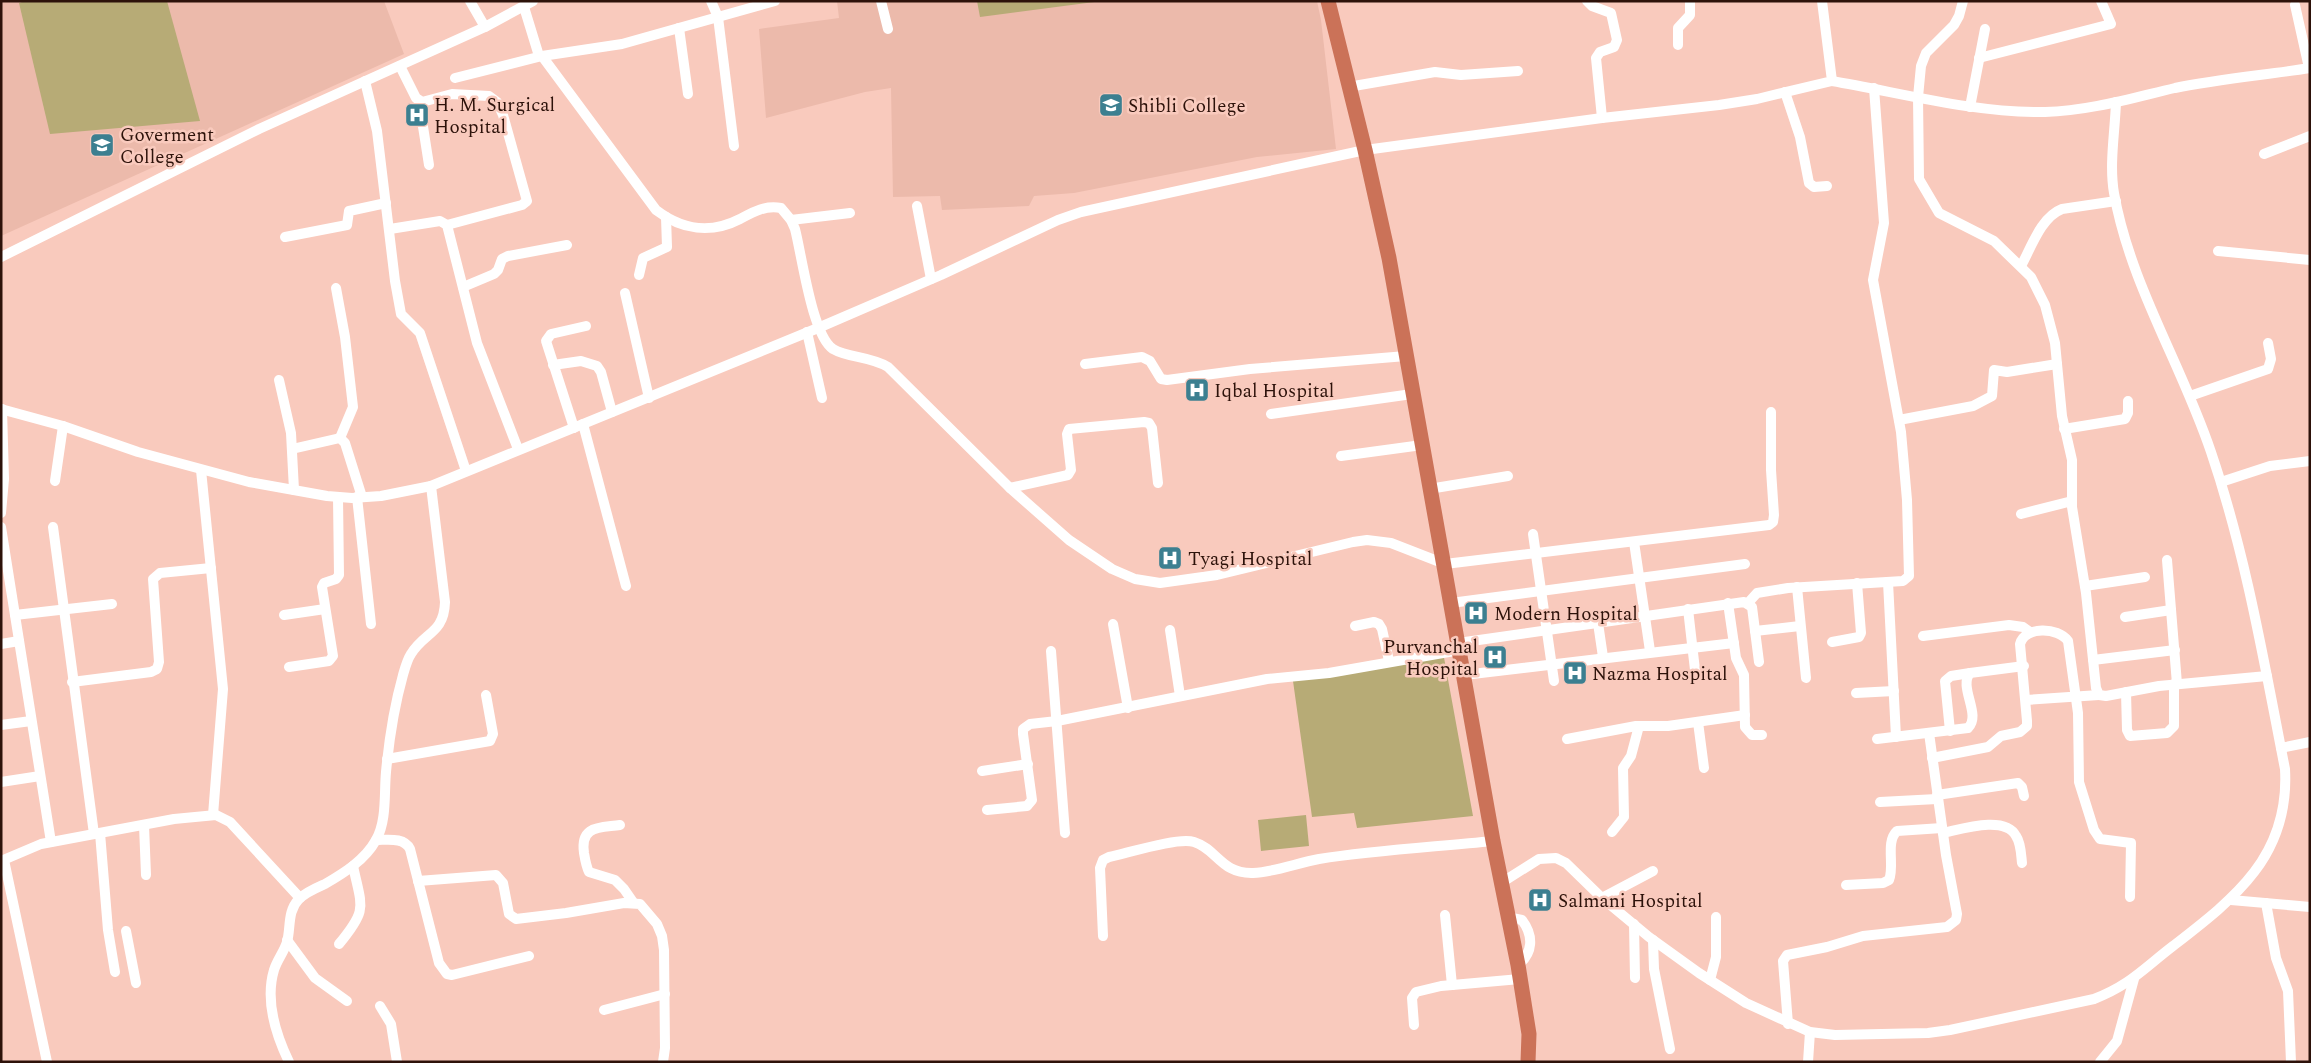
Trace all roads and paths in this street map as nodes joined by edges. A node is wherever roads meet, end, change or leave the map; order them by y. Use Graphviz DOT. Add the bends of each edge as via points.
graph roads {
  1 [pos="470,1"];
  2 [pos="533,1"];
  3 [pos="711,1"];
  4 [pos="776,1"];
  5 [pos="881,1"];
  6 [pos="1328,1"];
  7 [pos="1587,1"];
  8 [pos="1690,1"];
  9 [pos="1822,1"];
  10 [pos="1963,1"];
  11 [pos="2101,1"];
  12 [pos="2295,6"];
  13 [pos="524,7"];
  14 [pos="718,17"];
  15 [pos="485,27"];
  16 [pos="679,28"];
  17 [pos="888,29"];
  18 [pos="1985,29"];
  19 [pos="1678,45"];
  20 [pos="542,56"];
  21 [pos="1979,58"];
  22 [pos="400,66"];
  23 [pos="2310,68"];
  24 [pos="1518,71"];
  25 [pos="456,78"];
  26 [pos="365,81"];
  27 [pos="1832,81"];
  28 [pos="1348,87"];
  29 [pos="1874,88"];
  30 [pos="1785,92"];
  31 [pos="688,94"];
  32 [pos="1918,97"];
  33 [pos="419,100"];
  34 [pos="2116,102"];
  35 [pos="1970,107"];
  36 [pos="1602,118"];
  37 [pos="2310,136"];
  38 [pos="734,146"];
  39 [pos="1365,150"];
  40 [pos="2264,154"];
  41 [pos="429,165"];
  42 [pos="1827,186"];
  43 [pos="2116,201"];
  44 [pos="386,203"];
  45 [pos="916,206"];
  46 [pos="850,213"];
  47 [pos="666,217"];
  48 [pos="791,220"];
  49 [pos="447,225"];
  50 [pos="390,229"];
  51 [pos="285,237"];
  52 [pos="567,244"];
  53 [pos="2218,251"];
  54 [pos="1,257"];
  55 [pos="2310,260"];
  56 [pos="2021,266"];
  57 [pos="639,275"];
  58 [pos="931,279"];
  59 [pos="464,287"];
  60 [pos="336,288"];
  61 [pos="625,293"];
  62 [pos="586,326"];
  63 [pos="818,328"];
  64 [pos="807,332"];
  65 [pos="2268,343"];
  66 [pos="1406,356"];
  67 [pos="553,364"];
  68 [pos="1085,364"];
  69 [pos="2057,364"];
  70 [pos="278,380"];
  71 [pos="1412,394"];
  72 [pos="2190,396"];
  73 [pos="649,398"];
  74 [pos="822,398"];
  75 [pos="2128,401"];
  76 [pos="2,409"];
  77 [pos="612,412"];
  78 [pos="1771,412"];
  79 [pos="1271,414"];
  80 [pos="1900,420"];
  81 [pos="62,426"];
  82 [pos="579,426"];
  83 [pos="2064,429"];
  84 [pos="340,438"];
  85 [pos="1422,445"];
  86 [pos="292,449"];
  87 [pos="518,449"];
  88 [pos="1341,456"];
  89 [pos="2310,461"];
  90 [pos="201,470"];
  91 [pos="466,471"];
  92 [pos="1508,476"];
  93 [pos="2,479"];
  94 [pos="55,481"];
  95 [pos="2221,482"];
  96 [pos="1158,483"];
  97 [pos="431,486"];
  98 [pos="1010,488"];
  99 [pos="1429,489"];
  100 [pos="294,490"];
  101 [pos="338,497"];
  102 [pos="360,497"];
  103 [pos="2072,500"];
  104 [pos="1,513"];
  105 [pos="2021,514"];
  106 [pos="1,527"];
  107 [pos="52,527"];
  108 [pos="1533,534"];
  109 [pos="1634,542"];
  110 [pos="1536,554"];
  111 [pos="2167,560"];
  112 [pos="4,564"];
  113 [pos="1445,564"];
  114 [pos="1745,564"];
  115 [pos="211,568"];
  116 [pos="2145,577"];
  117 [pos="1640,578"];
  118 [pos="1888,582"];
  119 [pos="1857,583"];
  120 [pos="626,586"];
  121 [pos="2085,586"];
  122 [pos="1797,587"];
  123 [pos="1542,591"];
  124 [pos="1748,602"];
  125 [pos="1451,603"];
  126 [pos="1728,603"];
  127 [pos="112,604"];
  128 [pos="62,608"];
  129 [pos="325,609"];
  130 [pos="1688,609"];
  131 [pos="2171,610"];
  132 [pos="15,615"];
  133 [pos="284,615"];
  134 [pos="1644,616"];
  135 [pos="2125,617"];
  136 [pos="1598,623"];
  137 [pos="371,624"];
  138 [pos="1113,624"];
  139 [pos="1355,626"];
  140 [pos="1800,626"];
  141 [pos="1170,630"];
  142 [pos="1547,631"];
  143 [pos="1755,631"];
  144 [pos="2030,632"];
  145 [pos="1923,636"];
  146 [pos="19,641"];
  147 [pos="1734,642"];
  148 [pos="1832,642"];
  149 [pos="1,644"];
  150 [pos="1459,646"];
  151 [pos="1692,646"];
  152 [pos="2175,650"];
  153 [pos="1650,651"];
  154 [pos="1051,652"];
  155 [pos="1603,657"];
  156 [pos="2093,660"];
  157 [pos="1389,662"];
  158 [pos="1759,662"];
  159 [pos="1552,663"];
  160 [pos="2024,666"];
  161 [pos="289,667"];
  162 [pos="1695,670"];
  163 [pos="1970,673"];
  164 [pos="1464,675"];
  165 [pos="2267,676"];
  166 [pos="1806,678"];
  167 [pos="1554,681"];
  168 [pos="72,682"];
  169 [pos="2175,684"];
  170 [pos="1894,691"];
  171 [pos="2126,692"];
  172 [pos="1856,693"];
  173 [pos="486,695"];
  174 [pos="2099,695"];
  175 [pos="1180,696"];
  176 [pos="2076,697"];
  177 [pos="2026,700"];
  178 [pos="1128,708"];
  179 [pos="1745,715"];
  180 [pos="31,721"];
  181 [pos="1057,722"];
  182 [pos="1698,722"];
  183 [pos="1,726"];
  184 [pos="1639,726"];
  185 [pos="1950,731"];
  186 [pos="1929,733"];
  187 [pos="1762,735"];
  188 [pos="1896,737"];
  189 [pos="1567,739"];
  190 [pos="1877,739"];
  191 [pos="2310,742"];
  192 [pos="2281,748"];
  193 [pos="1932,758"];
  194 [pos="387,759"];
  195 [pos="1028,764"];
  196 [pos="1704,768"];
  197 [pos="982,771"];
  198 [pos="40,776"];
  199 [pos="1,782"];
  200 [pos="2024,796"];
  201 [pos="1937,797"];
  202 [pos="1880,802"];
  203 [pos="987,810"];
  204 [pos="213,815"];
  205 [pos="144,825"];
  206 [pos="620,825"];
  207 [pos="1942,830"];
  208 [pos="1612,832"];
  209 [pos="1065,833"];
  210 [pos="97,834"];
  211 [pos="376,840"];
  212 [pos="1493,841"];
  213 [pos="51,842"];
  214 [pos="2,860"];
  215 [pos="2022,863"];
  216 [pos="353,866"];
  217 [pos="1653,871"];
  218 [pos="146,875"];
  219 [pos="418,881"];
  220 [pos="1501,883"];
  221 [pos="1846,885"];
  222 [pos="2130,897"];
  223 [pos="300,898"];
  224 [pos="1602,898"];
  225 [pos="2231,900"];
  226 [pos="632,902"];
  227 [pos="2266,903"];
  228 [pos="2310,908"];
  229 [pos="1445,915"];
  230 [pos="1716,917"];
  231 [pos="1634,924"];
  232 [pos="126,931"];
  233 [pos="1103,936"];
  234 [pos="287,940"];
  235 [pos="1653,940"];
  236 [pos="128,944"];
  237 [pos="339,944"];
  238 [pos="111,946"];
  239 [pos="529,956"];
  240 [pos="115,972"];
  241 [pos="1519,972"];
  242 [pos="1635,978"];
  243 [pos="2134,979"];
  244 [pos="1710,980"];
  245 [pos="136,983"];
  246 [pos="1452,985"];
  247 [pos="665,994"];
  248 [pos="347,1001"];
  249 [pos="380,1006"];
  250 [pos="604,1010"];
  251 [pos="1788,1024"];
  252 [pos="1414,1025"];
  253 [pos="1810,1032"];
  254 [pos="1670,1049"];
  255 [pos="47,1062"];
  256 [pos="289,1062"];
  257 [pos="396,1062"];
  258 [pos="663,1062"];
  259 [pos="1528,1062"];
  260 [pos="1808,1062"];
  261 [pos="2100,1062"];
  262 [pos="2291,1062"];
  1 -- 15 [label="street"];
  2 -- 13 [label="street"];
  3 -- 14 [label="street"];
  4 -- 14 [label="street"];
  5 -- 17 [label="street"];
  6 -- 28 [label="highway"];
  7 -- 36 [label="street" via="1611,13 1617,40 1614,47 1600,52 1596,58"];
  8 -- 19 [label="street" via="1690,15 1678,28"];
  9 -- 27 [label="street"];
  10 -- 32 [label="street" via="1954,25 1922,59"];
  11 -- 21 [label="street" via="2111,24"];
  12 -- 23 [label="street"];
  13 -- 15 [label="street"];
  13 -- 20 [label="street" via="539,56"];
  14 -- 16 [label="street"];
  14 -- 38 [label="street"];
  15 -- 22 [label="street"];
  16 -- 20 [label="street" via="622,44"];
  16 -- 31 [label="street"];
  18 -- 21 [label="street"];
  20 -- 25 [label="street"];
  20 -- 47 [label="street" via="641,191"];
  21 -- 35 [label="street"];
  22 -- 26 [label="street"];
  22 -- 33 [label="street"];
  23 -- 34 [label="street" via="2176,88"];
  24 -- 28 [label="street" via="1461,75 1435,72"];
  26 -- 44 [label="street" via="378,131"];
  26 -- 54 [label="street" via="259,128"];
  27 -- 29 [label="street"];
  27 -- 30 [label="street"];
  28 -- 39 [label="highway"];
  29 -- 32 [label="street"];
  29 -- 80 [label="street" via="1884,223 1873,280"];
  30 -- 36 [label="street" via="1719,105"];
  30 -- 42 [label="street" via="1800,138 1809,183 1814,187"];
  32 -- 35 [label="street"];
  32 -- 56 [label="street" via="1919,179 1939,213 1994,241"];
  33 -- 41 [label="street"];
  33 -- 49 [label="street" via="427,102 457,94 494,98 500,106 526,196 527,201 522,205"];
  34 -- 35 [label="street" via="2046,112"];
  34 -- 43 [label="street" via="2112,174"];
  36 -- 39 [label="street"];
  37 -- 40 [label="street"];
  39 -- 58 [label="street" via="1081,212 1050,223"];
  39 -- 66 [label="highway"];
  43 -- 56 [label="street" via="2062,208 2054,212"];
  43 -- 72 [label="street" via="2148,302"];
  44 -- 50 [label="street"];
  44 -- 51 [label="street" via="349,211 347,225"];
  45 -- 58 [label="street"];
  46 -- 48 [label="street"];
  47 -- 48 [label="street" via="676,223 706,229 724,226 774,206"];
  47 -- 57 [label="street" via="667,247 643,258"];
  48 -- 63 [label="street"];
  49 -- 50 [label="street" via="440,221"];
  49 -- 59 [label="street"];
  50 -- 91 [label="street" via="401,314 420,333"];
  52 -- 59 [label="street" via="508,256 502,259 494,274"];
  53 -- 55 [label="street"];
  56 -- 69 [label="street" via="2034,282 2045,305"];
  58 -- 63 [label="street"];
  59 -- 87 [label="street" via="478,343"];
  60 -- 84 [label="street" via="346,337 352,403 352,411"];
  61 -- 73 [label="street"];
  62 -- 67 [label="street" via="549,335 546,341"];
  63 -- 64 [label="street"];
  63 -- 98 [label="street" via="824,340 836,350 876,360 888,367"];
  64 -- 73 [label="street"];
  64 -- 74 [label="street"];
  65 -- 72 [label="street" via="2271,359 2268,369"];
  66 -- 68 [label="street" via="1250,369 1167,380 1161,379 1150,361 1142,357"];
  66 -- 71 [label="highway"];
  67 -- 77 [label="street" via="581,360 597,366"];
  67 -- 82 [label="street"];
  69 -- 80 [label="street" via="2007,372 1994,370 1992,396 1972,406"];
  69 -- 83 [label="street"];
  70 -- 86 [label="street"];
  71 -- 79 [label="street"];
  71 -- 85 [label="highway"];
  72 -- 95 [label="street"];
  73 -- 77 [label="street"];
  75 -- 83 [label="street" via="2127,416 2119,421"];
  76 -- 81 [label="street"];
  76 -- 93 [label="street"];
  77 -- 82 [label="street"];
  78 -- 109 [label="street" via="1774,515 1771,524"];
  80 -- 118 [label="street" via="1909,572 1906,580"];
  81 -- 90 [label="street"];
  81 -- 94 [label="street"];
  82 -- 87 [label="street"];
  82 -- 120 [label="street"];
  83 -- 103 [label="street" via="2072,460"];
  84 -- 86 [label="street"];
  84 -- 102 [label="street"];
  85 -- 88 [label="street"];
  85 -- 99 [label="highway"];
  86 -- 100 [label="street"];
  87 -- 91 [label="street"];
  89 -- 95 [label="street" via="2270,466"];
  90 -- 100 [label="street"];
  90 -- 115 [label="street"];
  91 -- 97 [label="street"];
  92 -- 99 [label="street"];
  93 -- 104 [label="street"];
  95 -- 165 [label="street" via="2249,584"];
  96 -- 98 [label="street" via="1152,428 1144,422 1069,429 1071,470 1068,475"];
  97 -- 102 [label="street"];
  97 -- 194 [label="street" via="445,612 440,626 414,649 408,660"];
  98 -- 113 [label="street" via="1091,557 1145,581 1178,582 1218,575 1367,540 1391,543"];
  99 -- 113 [label="highway"];
  100 -- 101 [label="street"];
  101 -- 102 [label="street"];
  101 -- 129 [label="street" via="339,573 336,579 322,585"];
  102 -- 137 [label="street"];
  103 -- 105 [label="street"];
  103 -- 121 [label="street"];
  106 -- 112 [label="street"];
  107 -- 128 [label="street"];
  108 -- 110 [label="street"];
  109 -- 110 [label="street"];
  109 -- 117 [label="street"];
  110 -- 113 [label="street"];
  110 -- 123 [label="street"];
  111 -- 131 [label="street"];
  112 -- 132 [label="street"];
  113 -- 125 [label="highway"];
  114 -- 117 [label="street"];
  115 -- 168 [label="street" via="160,573 153,579 157,669"];
  115 -- 204 [label="street" via="223,689"];
  116 -- 121 [label="street"];
  117 -- 123 [label="street"];
  117 -- 134 [label="street"];
  118 -- 119 [label="street"];
  118 -- 170 [label="street"];
  119 -- 122 [label="street"];
  119 -- 148 [label="street" via="1861,633 1859,637"];
  121 -- 156 [label="street"];
  122 -- 124 [label="street" via="1763,591"];
  122 -- 140 [label="street"];
  123 -- 125 [label="street"];
  123 -- 142 [label="street"];
  124 -- 126 [label="street"];
  124 -- 143 [label="street" via="1752,607"];
  125 -- 150 [label="highway"];
  126 -- 130 [label="street"];
  126 -- 147 [label="street"];
  127 -- 128 [label="street"];
  128 -- 132 [label="street"];
  128 -- 168 [label="street"];
  129 -- 133 [label="street"];
  129 -- 161 [label="street" via="332,659"];
  130 -- 134 [label="street"];
  130 -- 151 [label="street"];
  131 -- 135 [label="street"];
  131 -- 152 [label="street"];
  132 -- 146 [label="street"];
  134 -- 136 [label="street"];
  134 -- 153 [label="street"];
  136 -- 142 [label="street"];
  136 -- 155 [label="street"];
  138 -- 178 [label="street"];
  139 -- 157 [label="street" via="1379,624"];
  140 -- 143 [label="street"];
  140 -- 166 [label="street"];
  141 -- 175 [label="street"];
  142 -- 150 [label="street"];
  142 -- 159 [label="street"];
  143 -- 158 [label="street"];
  144 -- 145 [label="street" via="2023,627 2009,625"];
  144 -- 160 [label="street" via="2020,644"];
  144 -- 176 [label="street" via="2050,631 2064,636 2070,651"];
  146 -- 149 [label="street"];
  146 -- 180 [label="street"];
  147 -- 151 [label="street"];
  147 -- 179 [label="street" via="1736,658 1744,675"];
  150 -- 157 [label="street"];
  150 -- 164 [label="highway"];
  151 -- 153 [label="street"];
  151 -- 162 [label="street"];
  152 -- 156 [label="street"];
  152 -- 169 [label="street"];
  153 -- 155 [label="street"];
  154 -- 181 [label="street"];
  155 -- 159 [label="street"];
  156 -- 174 [label="street"];
  157 -- 175 [label="street" via="1329,673 1267,679"];
  159 -- 164 [label="street"];
  159 -- 167 [label="street"];
  160 -- 163 [label="street"];
  160 -- 177 [label="street"];
  163 -- 185 [label="street" via="1967,680 1973,721 1965,729"];
  163 -- 185 [label="street" via="1951,676 1945,681"];
  164 -- 212 [label="highway"];
  165 -- 169 [label="street"];
  165 -- 192 [label="street"];
  168 -- 210 [label="street"];
  169 -- 171 [label="street"];
  169 -- 171 [label="street" via="2174,726 2167,733 2149,736 2134,737 2128,733"];
  170 -- 172 [label="street"];
  170 -- 188 [label="street"];
  171 -- 174 [label="street"];
  173 -- 194 [label="street" via="493,734 490,741"];
  174 -- 176 [label="street"];
  175 -- 178 [label="street"];
  176 -- 177 [label="street"];
  176 -- 222 [label="street" via="2082,796 2100,839 2129,841 2132,846"];
  177 -- 193 [label="street" via="2027,721 2020,732 2001,736 1988,747"];
  178 -- 181 [label="street"];
  179 -- 182 [label="street"];
  179 -- 187 [label="street" via="1748,733"];
  180 -- 183 [label="street"];
  180 -- 198 [label="street"];
  181 -- 195 [label="street" via="1030,724 1023,729"];
  181 -- 209 [label="street"];
  182 -- 184 [label="street"];
  182 -- 196 [label="street"];
  184 -- 189 [label="street"];
  184 -- 208 [label="street" via="1631,756 1622,768 1624,817"];
  185 -- 186 [label="street"];
  186 -- 188 [label="street"];
  186 -- 193 [label="street"];
  188 -- 190 [label="street"];
  191 -- 192 [label="street"];
  192 -- 225 [label="street" via="2286,798 2276,839"];
  193 -- 201 [label="street"];
  194 -- 211 [label="street" via="381,826"];
  195 -- 197 [label="street"];
  195 -- 203 [label="street" via="1033,794 1030,803"];
  198 -- 199 [label="street"];
  198 -- 213 [label="street"];
  200 -- 201 [label="street" via="2018,783"];
  201 -- 202 [label="street"];
  201 -- 207 [label="street"];
  204 -- 205 [label="street"];
  204 -- 223 [label="street" via="230,822"];
  205 -- 210 [label="street"];
  205 -- 218 [label="street"];
  206 -- 226 [label="street" via="597,828 587,833 583,840 584,850 589,872 615,880"];
  207 -- 215 [label="street" via="1991,824 2002,826 2015,834"];
  207 -- 221 [label="street" via="1897,831 1892,839 1889,880"];
  207 -- 251 [label="street" via="1957,914 1953,924 1864,936 1786,955 1783,961"];
  210 -- 213 [label="street"];
  210 -- 238 [label="street"];
  211 -- 216 [label="street"];
  211 -- 219 [label="street" via="399,840 408,845"];
  212 -- 220 [label="highway"];
  212 -- 233 [label="street" via="1320,859 1252,873 1227,867 1200,844 1185,841 1109,857 1103,860 1100,868"];
  213 -- 214 [label="street"];
  214 -- 255 [label="street"];
  216 -- 223 [label="street"];
  216 -- 237 [label="street" via="361,910 356,924"];
  217 -- 224 [label="street"];
  219 -- 226 [label="street" via="496,875 503,883 509,914 516,919"];
  219 -- 239 [label="street" via="439,963 447,974"];
  220 -- 224 [label="street" via="1539,859 1556,858 1575,870"];
  220 -- 241 [label="highway"];
  223 -- 234 [label="street" via="292,910"];
  224 -- 231 [label="street"];
  225 -- 227 [label="street"];
  225 -- 243 [label="street"];
  226 -- 247 [label="street" via="646,909 662,936"];
  227 -- 228 [label="street"];
  227 -- 262 [label="street" via="2276,958 2288,991"];
  229 -- 246 [label="street"];
  230 -- 244 [label="street" via="1716,957"];
  231 -- 235 [label="street"];
  231 -- 242 [label="street"];
  232 -- 236 [label="street"];
  234 -- 248 [label="street" via="315,978"];
  234 -- 256 [label="street" via="274,970 271,996 279,1039"];
  235 -- 244 [label="street"];
  235 -- 254 [label="street" via="1654,969"];
  236 -- 238 [label="street"];
  236 -- 245 [label="street"];
  238 -- 240 [label="street"];
  241 -- 246 [label="street"];
  241 -- 259 [label="highway" via="1529,1034"];
  243 -- 253 [label="street" via="2094,999 1950,1030 1835,1035"];
  243 -- 261 [label="street" via="2117,1041"];
  244 -- 251 [label="street"];
  246 -- 252 [label="street" via="1413,995"];
  247 -- 250 [label="street"];
  247 -- 258 [label="street"];
  249 -- 257 [label="street" via="392,1024"];
  251 -- 253 [label="street"];
  253 -- 260 [label="street"];
}
